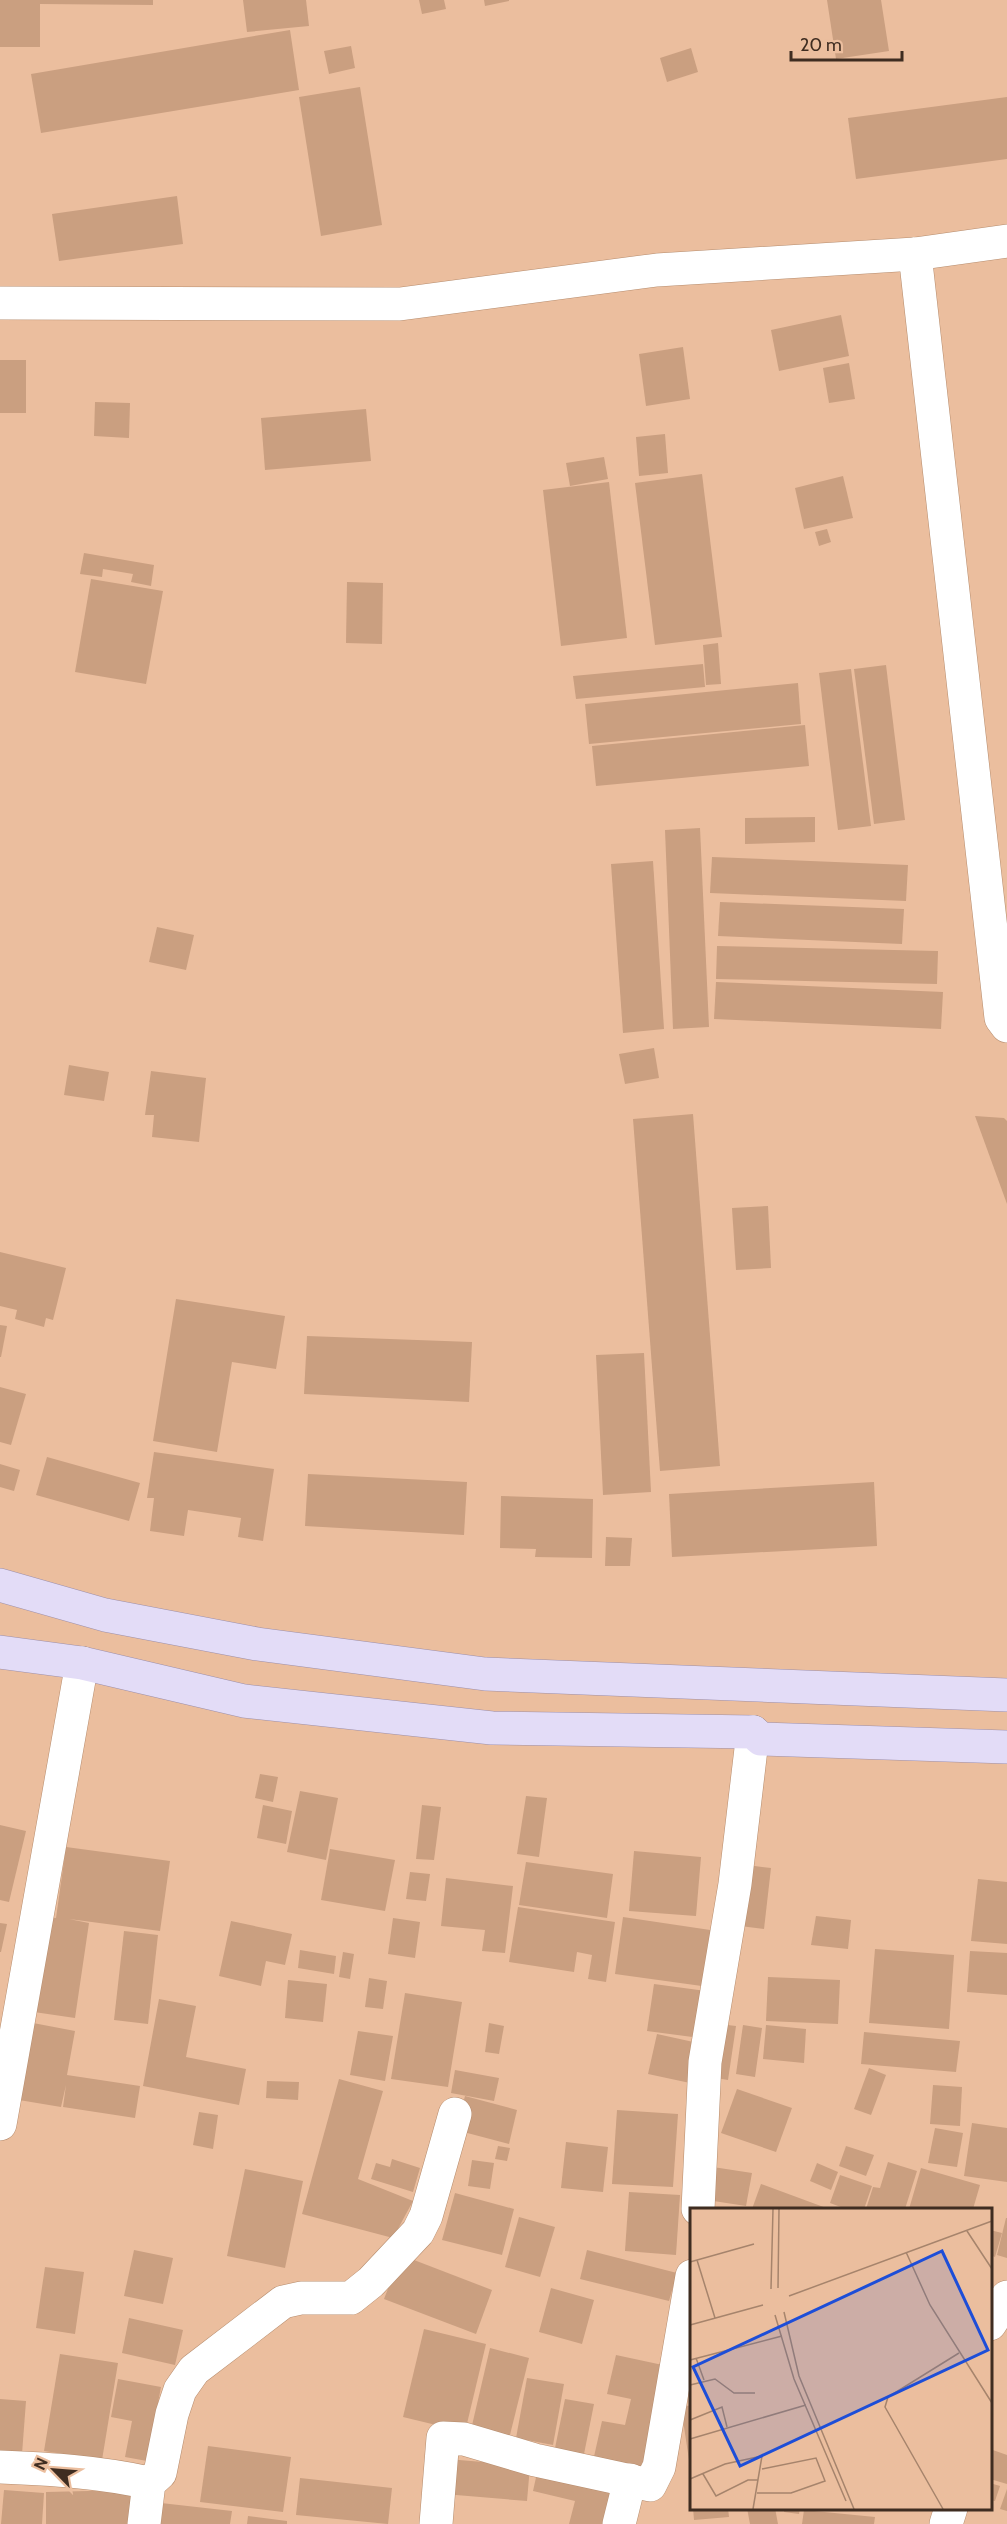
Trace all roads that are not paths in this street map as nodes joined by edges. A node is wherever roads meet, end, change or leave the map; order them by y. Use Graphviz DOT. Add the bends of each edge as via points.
graph roads {
  1 [pos="1007,241"];
  2 [pos="915,254"];
  3 [pos="0,303"];
  4 [pos="1007,1026"];
  5 [pos="0,1586"];
  6 [pos="0,1652"];
  7 [pos="82,1663"];
  8 [pos="1007,1695"];
  9 [pos="753,1732"];
  10 [pos="1007,1747"];
  11 [pos="455,2114"];
  12 [pos="0,2124"];
  13 [pos="698,2208"];
  14 [pos="690,2288"];
  15 [pos="1007,2296"];
  16 [pos="992,2320"];
  17 [pos="0,2467"];
  18 [pos="630,2480"];
  19 [pos="150,2483"];
  20 [pos="951,2509"];
  21 [pos="144,2524"];
  22 [pos="436,2524"];
  23 [pos="619,2524"];
  24 [pos="946,2524"];
  1 -- 2 [label="street"];
  2 -- 3 [label="street" via="657,270 400,304"];
  2 -- 4 [label="street" via="1001,1018"];
  5 -- 8 [label="main road" via="105,1615 257,1644 485,1674"];
  6 -- 7 [label="main road"];
  7 -- 9 [label="main road" via="244,1701 492,1728"];
  7 -- 12 [label="street"];
  9 -- 10 [label="main road" via="761,1739"];
  9 -- 13 [label="street" via="735,1884 705,2062"];
  11 -- 19 [label="street" via="426,2217 418,2232 351,2298 283,2302 194,2370 180,2390 160,2473"];
  14 -- 18 [label="street" via="659,2467 650,2486"];
  15 -- 16 [label="street"];
  17 -- 19 [label="street" via="49,2469"];
  18 -- 22 [label="street" via="535,2460 464,2439 443,2438"];
  18 -- 23 [label="street"];
  19 -- 21 [label="street"];
  20 -- 24 [label="street"];
}
